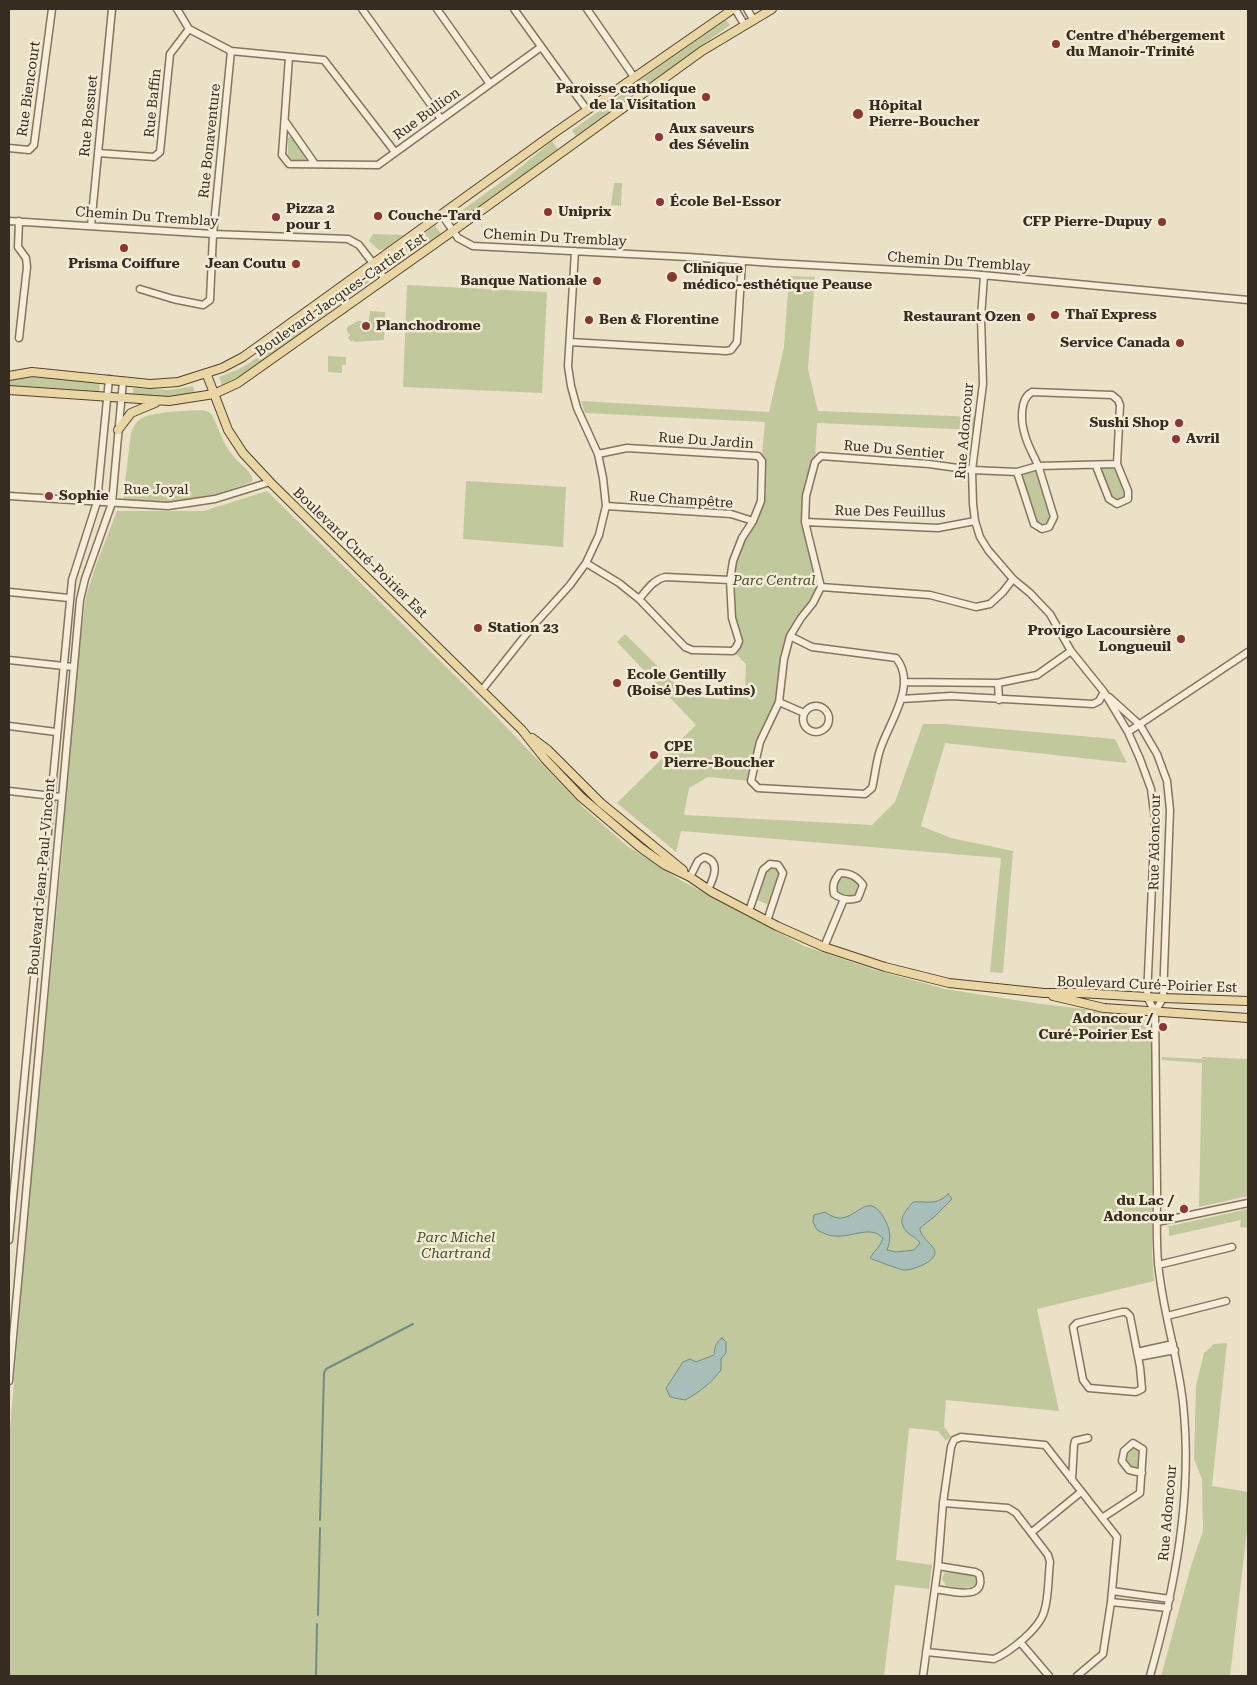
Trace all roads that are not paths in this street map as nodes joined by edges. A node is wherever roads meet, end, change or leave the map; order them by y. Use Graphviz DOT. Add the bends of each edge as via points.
graph roads {
  1 [pos="52,9"];
  2 [pos="112,9"];
  3 [pos="177,9"];
  4 [pos="362,9"];
  5 [pos="437,9"];
  6 [pos="514,9"];
  7 [pos="734,9"];
  8 [pos="747,9"];
  9 [pos="772,9"];
  10 [pos="590,10"];
  11 [pos="754,19"];
  12 [pos="744,24"];
  13 [pos="190,29"];
  14 [pos="541,47"];
  15 [pos="231,51"];
  16 [pos="289,57"];
  17 [pos="634,77"];
  18 [pos="490,84"];
  19 [pos="587,110"];
  20 [pos="441,119"];
  21 [pos="284,121"];
  22 [pos="9,148"];
  23 [pos="98,152"];
  24 [pos="395,152"];
  25 [pos="315,164"];
  26 [pos="442,216"];
  27 [pos="9,221"];
  28 [pos="19,221"];
  29 [pos="91,226"];
  30 [pos="453,231"];
  31 [pos="213,234"];
  32 [pos="575,251"];
  33 [pos="742,261"];
  34 [pos="373,264"];
  35 [pos="984,276"];
  36 [pos="385,279"];
  37 [pos="140,289"];
  38 [pos="1248,300"];
  39 [pos="19,338"];
  40 [pos="570,342"];
  41 [pos="207,374"];
  42 [pos="9,376"];
  43 [pos="109,379"];
  44 [pos="123,380"];
  45 [pos="9,390"];
  46 [pos="214,394"];
  47 [pos="107,398"];
  48 [pos="121,399"];
  49 [pos="162,401"];
  50 [pos="118,430"];
  51 [pos="598,454"];
  52 [pos="1117,464"];
  53 [pos="1038,466"];
  54 [pos="1096,466"];
  55 [pos="972,470"];
  56 [pos="1017,472"];
  57 [pos="270,482"];
  58 [pos="9,496"];
  59 [pos="97,502"];
  60 [pos="112,503"];
  61 [pos="606,506"];
  62 [pos="753,521"];
  63 [pos="975,521"];
  64 [pos="804,522"];
  65 [pos="586,563"];
  66 [pos="1013,579"];
  67 [pos="730,580"];
  68 [pos="821,587"];
  69 [pos="9,592"];
  70 [pos="69,598"];
  71 [pos="639,600"];
  72 [pos="790,636"];
  73 [pos="1071,651"];
  74 [pos="1248,652"];
  75 [pos="9,660"];
  76 [pos="63,665"];
  77 [pos="73,667"];
  78 [pos="904,682"];
  79 [pos="998,683"];
  80 [pos="482,690"];
  81 [pos="1104,692"];
  82 [pos="901,700"];
  83 [pos="998,700"];
  84 [pos="779,702"];
  85 [pos="804,713"];
  86 [pos="1140,725"];
  87 [pos="9,726"];
  88 [pos="522,730"];
  89 [pos="56,732"];
  90 [pos="1128,732"];
  91 [pos="588,790"];
  92 [pos="9,791"];
  93 [pos="50,795"];
  94 [pos="61,797"];
  95 [pos="580,797"];
  96 [pos="690,877"];
  97 [pos="708,889"];
  98 [pos="844,899"];
  99 [pos="748,911"];
  100 [pos="767,921"];
  101 [pos="824,947"];
  102 [pos="1044,993"];
  103 [pos="1147,997"];
  104 [pos="1163,998"];
  105 [pos="1248,1001"];
  106 [pos="1155,1012"];
  107 [pos="1248,1018"];
  108 [pos="1248,1202"];
  109 [pos="1157,1222"];
  110 [pos="9,1240"];
  111 [pos="1232,1247"];
  112 [pos="1158,1265"];
  113 [pos="1226,1301"];
  114 [pos="1168,1316"];
  115 [pos="1174,1347"];
  116 [pos="1137,1354"];
  117 [pos="9,1381"];
  118 [pos="1088,1438"];
  119 [pos="1142,1473"];
  120 [pos="1072,1480"];
  121 [pos="1082,1492"];
  122 [pos="943,1503"];
  123 [pos="1102,1518"];
  124 [pos="1032,1532"];
  125 [pos="938,1566"];
  126 [pos="935,1589"];
  127 [pos="1112,1591"];
  128 [pos="1170,1599"];
  129 [pos="1111,1602"];
  130 [pos="1168,1608"];
  131 [pos="1020,1642"];
  132 [pos="926,1652"];
  133 [pos="923,1676"];
  134 [pos="1049,1676"];
  135 [pos="1077,1676"];
  136 [pos="1150,1676"];
  1 -- 22 [label="street, Rue Biencourt" via="34,145 29,150"];
  2 -- 23 [label="street, Rue Bossuet"];
  3 -- 13 [label="street"];
  4 -- 20 [label="street"];
  5 -- 18 [label="street"];
  6 -- 14 [label="street"];
  7 -- 12 [label="street"];
  7 -- 17 [label="main road, Boulevard Jacques-Cartier Est"];
  8 -- 11 [label="street"];
  9 -- 11 [label="main road, Boulevard Jacques-Cartier Est"];
  10 -- 17 [label="street"];
  11 -- 12 [label="main road, Boulevard Jacques-Cartier Est"];
  12 -- 30 [label="main road, Boulevard Jacques-Cartier Est"];
  13 -- 15 [label="street"];
  13 -- 23 [label="street, Rue Baffin" via="170,54 160,152 154,157"];
  14 -- 18 [label="street, Rue Bullion"];
  14 -- 19 [label="street"];
  15 -- 16 [label="street"];
  15 -- 31 [label="street, Rue Bonaventure"];
  16 -- 21 [label="street, Rue Bullion"];
  16 -- 24 [label="street" via="324,60"];
  17 -- 19 [label="main road, Boulevard Jacques-Cartier Est"];
  18 -- 20 [label="street, Rue Bullion"];
  19 -- 26 [label="main road, Boulevard Jacques-Cartier Est"];
  20 -- 24 [label="street, Rue Bullion"];
  21 -- 25 [label="street"];
  21 -- 25 [label="street, Rue Bullion" via="282,155 285,160 289,164"];
  23 -- 29 [label="street, Rue Bossuet"];
  24 -- 25 [label="street, Rue Bullion" via="378,165"];
  26 -- 30 [label="street, Chemin Du Tremblay"];
  26 -- 34 [label="main road, Boulevard Jacques-Cartier Est"];
  27 -- 28 [label="street, Chemin Du Tremblay"];
  28 -- 29 [label="street, Chemin Du Tremblay"];
  28 -- 39 [label="street" via="18,247 26,258 27,267"];
  29 -- 31 [label="street, Chemin Du Tremblay"];
  30 -- 32 [label="street, Chemin Du Tremblay" via="473,246"];
  30 -- 36 [label="main road, Boulevard Jacques-Cartier Est"];
  31 -- 34 [label="street, Chemin Du Tremblay" via="348,240 359,245"];
  31 -- 37 [label="street, Rue Bonaventure" via="210,300 203,305"];
  32 -- 33 [label="street, Chemin Du Tremblay"];
  32 -- 40 [label="street"];
  33 -- 35 [label="street, Chemin Du Tremblay"];
  33 -- 40 [label="street" via="736,342 731,350"];
  34 -- 36 [label="street, Chemin Du Tremblay"];
  34 -- 41 [label="main road, Boulevard Jacques-Cartier Est" via="243,357"];
  35 -- 38 [label="street, Chemin Du Tremblay"];
  35 -- 55 [label="street, Rue Adoncour" via="981,317 983,384"];
  36 -- 46 [label="main road, Boulevard Jacques-Cartier Est" via="238,383"];
  40 -- 51 [label="street" via="568,366 574,396 580,418"];
  41 -- 44 [label="main road, Boulevard Jacques-Cartier Est" via="178,382 150,384"];
  41 -- 46 [label="main road, Boulevard Curé-Poirier Est"];
  42 -- 43 [label="main road, Boulevard Jacques-Cartier Est" via="32,372"];
  43 -- 44 [label="main road, Boulevard Jacques-Cartier Est"];
  43 -- 47 [label="street, Boulevard Jean-Paul-Vincent"];
  44 -- 48 [label="street, Boulevard Jean-Paul-Vincent"];
  45 -- 47 [label="main road, Boulevard Jacques-Cartier Est"];
  46 -- 49 [label="main road, Boulevard Jacques-Cartier Est"];
  46 -- 57 [label="main road, Boulevard Curé-Poirier Est" via="238,446"];
  47 -- 48 [label="main road, Boulevard Jacques-Cartier Est"];
  47 -- 59 [label="street, Boulevard Jean-Paul-Vincent"];
  48 -- 49 [label="main road, Boulevard Jacques-Cartier Est"];
  48 -- 50 [label="street, Boulevard Jean-Paul-Vincent"];
  49 -- 50 [label="main road" via="131,412"];
  50 -- 60 [label="street, Boulevard Jean-Paul-Vincent"];
  51 -- 61 [label="street"];
  51 -- 62 [label="street, Rue Du Jardin" via="626,448 758,456 763,467 761,501"];
  52 -- 53 [label="street" via="1118,400 1112,396 1032,392 1024,398 1023,425"];
  52 -- 54 [label="street, Rue Du Sentier"];
  52 -- 54 [label="street" via="1128,491 1128,499 1117,504 1109,499"];
  53 -- 54 [label="street, Rue Du Sentier"];
  53 -- 56 [label="street, Rue Du Sentier"];
  53 -- 56 [label="street" via="1054,517 1049,527 1042,529 1034,524"];
  55 -- 56 [label="street, Rue Du Sentier"];
  55 -- 63 [label="street, Rue Adoncour"];
  55 -- 64 [label="street, Rue Du Sentier" via="822,456 815,462 806,496"];
  57 -- 60 [label="street, Rue Joyal" via="193,504"];
  57 -- 80 [label="main road, Boulevard Curé-Poirier Est"];
  58 -- 59 [label="street, Rue Joyal"];
  59 -- 60 [label="street, Rue Joyal"];
  59 -- 70 [label="street, Boulevard Jean-Paul-Vincent"];
  60 -- 77 [label="street, Boulevard Jean-Paul-Vincent" via="80,600"];
  61 -- 62 [label="street, Rue Champêtre" via="731,514"];
  61 -- 65 [label="street" via="599,535"];
  62 -- 67 [label="street, Rue Du Jardin" via="733,561"];
  63 -- 64 [label="street, Rue Des Feuillus" via="938,528"];
  63 -- 66 [label="street, Rue Adoncour" via="988,550"];
  64 -- 68 [label="street"];
  65 -- 71 [label="street, Rue Du Jardin" via="619,582"];
  65 -- 80 [label="street"];
  66 -- 68 [label="street" via="990,604 976,607 930,595"];
  66 -- 73 [label="street, Rue Adoncour" via="1050,614"];
  67 -- 71 [label="street" via="665,577 652,584"];
  67 -- 71 [label="street, Rue Du Jardin" via="732,618 739,641 733,651 685,647"];
  68 -- 72 [label="street"];
  69 -- 70 [label="street"];
  70 -- 76 [label="street, Boulevard Jean-Paul-Vincent"];
  72 -- 78 [label="street" via="812,647 896,658 901,664"];
  72 -- 84 [label="street"];
  73 -- 79 [label="street" via="1037,675"];
  73 -- 81 [label="street, Rue Adoncour"];
  74 -- 86 [label="street"];
  75 -- 76 [label="street"];
  76 -- 77 [label="street"];
  76 -- 89 [label="street, Boulevard Jean-Paul-Vincent"];
  77 -- 94 [label="street, Boulevard Jean-Paul-Vincent"];
  78 -- 79 [label="street"];
  78 -- 82 [label="street"];
  79 -- 83 [label="street"];
  80 -- 88 [label="main road, Boulevard Curé-Poirier Est"];
  81 -- 83 [label="street" via="1093,704"];
  81 -- 86 [label="street, Rue Adoncour"];
  81 -- 90 [label="street, Rue Adoncour"];
  82 -- 83 [label="street" via="950,696"];
  82 -- 84 [label="street" via="879,750 872,788 865,794 758,788 751,781 760,742"];
  84 -- 85 [label="street"];
  85 -- 85 [label="street" via="806,728 816,732 827,726 827,713 823,708 812,706"];
  86 -- 90 [label="street"];
  86 -- 104 [label="street, Rue Adoncour" via="1157,754 1167,781 1170,810"];
  87 -- 89 [label="street"];
  88 -- 91 [label="main road, Boulevard Curé-Poirier Est" via="548,750"];
  88 -- 95 [label="main road, Boulevard Curé-Poirier Est"];
  89 -- 93 [label="street, Boulevard Jean-Paul-Vincent"];
  90 -- 103 [label="street, Rue Adoncour" via="1151,789 1155,819"];
  91 -- 95 [label="street"];
  91 -- 96 [label="main road, Boulevard Curé-Poirier Est"];
  92 -- 93 [label="street"];
  93 -- 94 [label="street"];
  93 -- 110 [label="street, Boulevard Jean-Paul-Vincent"];
  94 -- 117 [label="street, Boulevard Jean-Paul-Vincent"];
  95 -- 96 [label="main road, Boulevard Curé-Poirier Est" via="641,848"];
  96 -- 97 [label="main road, Boulevard Curé-Poirier Est"];
  96 -- 97 [label="street" via="698,861 708,858 715,865 716,874"];
  97 -- 99 [label="main road, Boulevard Curé-Poirier Est"];
  98 -- 98 [label="street" via="834,894 832,886 840,873 852,874 863,885 858,898"];
  98 -- 101 [label="street"];
  99 -- 100 [label="main road, Boulevard Curé-Poirier Est"];
  99 -- 100 [label="street" via="763,870 770,864 778,865 783,874"];
  100 -- 101 [label="main road, Boulevard Curé-Poirier Est"];
  101 -- 102 [label="main road, Boulevard Curé-Poirier Est" via="949,983"];
  102 -- 103 [label="main road, Boulevard Curé-Poirier Est"];
  102 -- 106 [label="main road, Boulevard Curé-Poirier Est" via="1104,1008"];
  103 -- 104 [label="main road, Boulevard Curé-Poirier Est"];
  103 -- 106 [label="street, Rue Adoncour"];
  104 -- 105 [label="main road, Boulevard Curé-Poirier Est"];
  104 -- 106 [label="street, Rue Adoncour"];
  106 -- 107 [label="main road, Boulevard Curé-Poirier Est"];
  106 -- 109 [label="street, Rue Adoncour"];
  108 -- 109 [label="street"];
  109 -- 112 [label="street, Rue Adoncour"];
  111 -- 112 [label="street"];
  112 -- 114 [label="street, Rue Adoncour"];
  113 -- 114 [label="street"];
  114 -- 115 [label="street, Rue Adoncour"];
  115 -- 116 [label="street"];
  115 -- 128 [label="street, Rue Adoncour" via="1183,1402 1186,1453 1182,1520"];
  116 -- 116 [label="street" via="1143,1385 1141,1390 1089,1388 1083,1380 1073,1327 1077,1322 1126,1312 1130,1316"];
  118 -- 120 [label="street" via="1075,1441"];
  119 -- 119 [label="street" via="1143,1449 1133,1443 1124,1450 1122,1462 1129,1470"];
  119 -- 123 [label="street" via="1140,1493"];
  120 -- 121 [label="street"];
  120 -- 122 [label="street" via="1045,1445 961,1436 951,1444"];
  121 -- 123 [label="street"];
  121 -- 124 [label="street"];
  122 -- 124 [label="street" via="1008,1508"];
  122 -- 125 [label="street"];
  123 -- 127 [label="street" via="1117,1537"];
  124 -- 131 [label="street" via="1050,1562 1045,1611 1041,1620"];
  125 -- 126 [label="street"];
  125 -- 126 [label="street" via="975,1572 979,1574 980,1585 971,1593"];
  126 -- 132 [label="street"];
  127 -- 128 [label="street"];
  127 -- 129 [label="street"];
  128 -- 130 [label="street, Rue Adoncour"];
  129 -- 130 [label="street"];
  129 -- 135 [label="street" via="1103,1654"];
  130 -- 136 [label="street, Rue Adoncour"];
  131 -- 132 [label="street" via="994,1659"];
  131 -- 134 [label="street"];
  132 -- 133 [label="street"];
}
